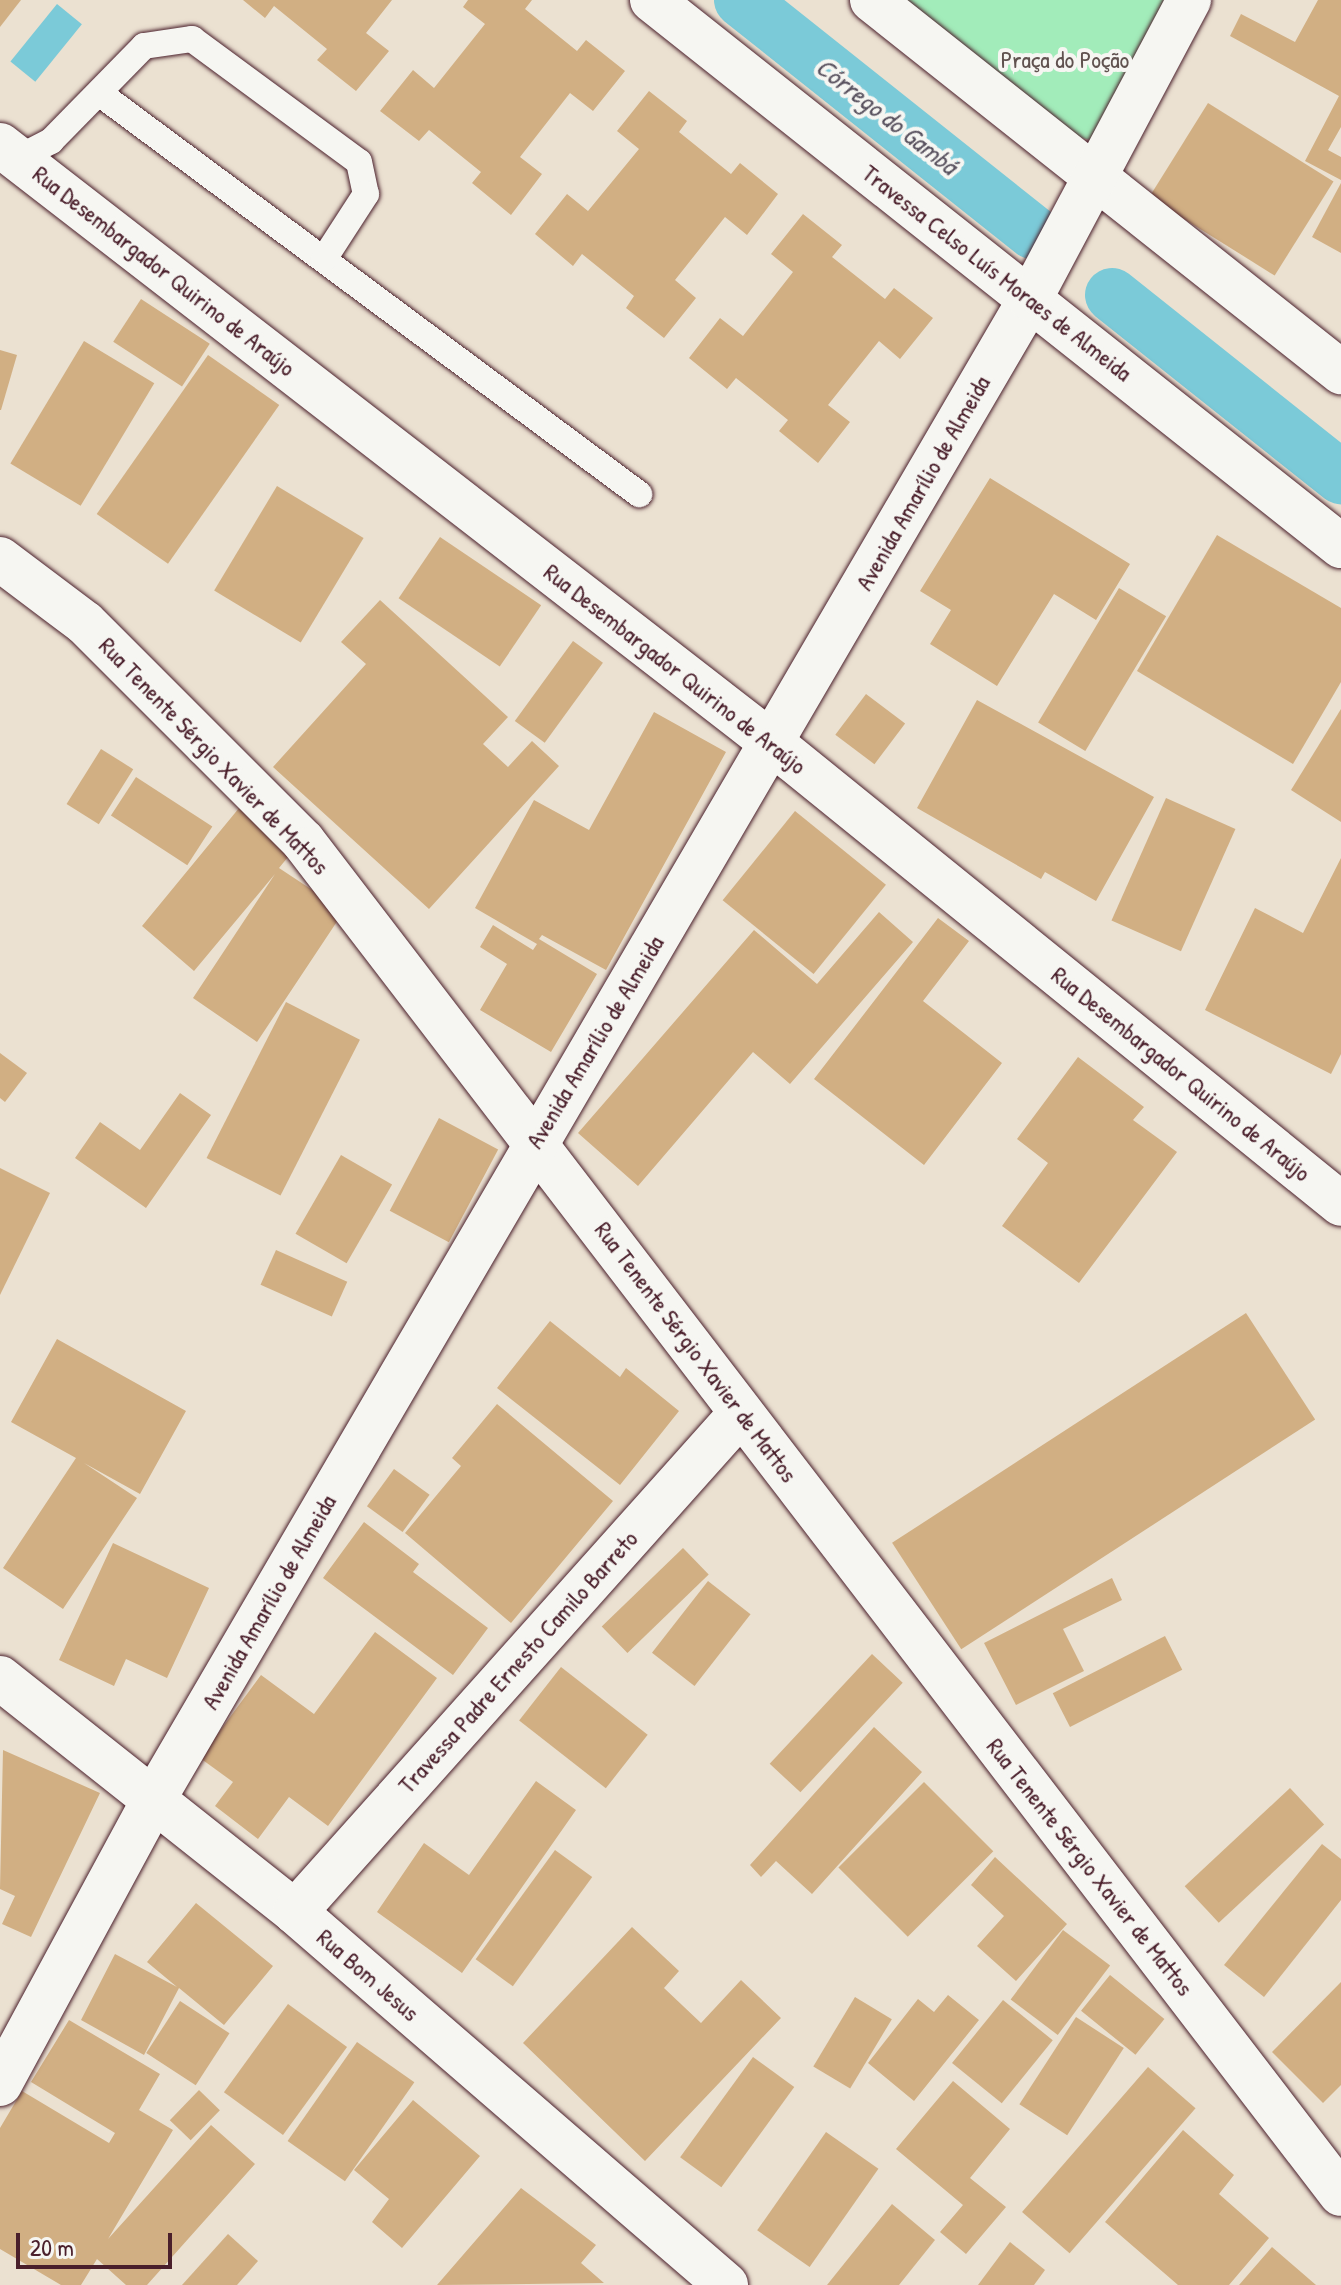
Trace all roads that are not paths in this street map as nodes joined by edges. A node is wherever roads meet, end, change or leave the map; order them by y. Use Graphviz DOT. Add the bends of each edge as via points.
graph roads {
  1 [pos="652,0"];
  2 [pos="872,0"];
  3 [pos="1189,0"];
  4 [pos="99,93"];
  5 [pos="9,152"];
  6 [pos="1098,175"];
  7 [pos="324,259"];
  8 [pos="1030,299"];
  9 [pos="1341,372"];
  10 [pos="639,494"];
  11 [pos="1341,546"];
  12 [pos="0,559"];
  13 [pos="772,743"];
  14 [pos="536,1139"];
  15 [pos="1341,1204"];
  16 [pos="741,1413"];
  17 [pos="0,1678"];
  18 [pos="155,1797"];
  19 [pos="295,1912"];
  20 [pos="0,2084"];
  21 [pos="1341,2194"];
  22 [pos="726,2285"];
  1 -- 8 [label="street, Travessa Celso Luís Moraes de Almeida"];
  2 -- 6 [label="street"];
  3 -- 6 [label="street, Avenida Amarílio de Almeida"];
  4 -- 5 [label="lane" via="51,141"];
  4 -- 7 [label="lane"];
  4 -- 7 [label="lane" via="144,46 171,37 202,44 359,162 366,194"];
  5 -- 13 [label="street, Rua Desembargador Quirino de Araújo"];
  6 -- 8 [label="street, Avenida Amarílio de Almeida"];
  6 -- 9 [label="street"];
  7 -- 10 [label="lane"];
  8 -- 11 [label="street, Travessa Celso Luís Moraes de Almeida"];
  8 -- 13 [label="street, Avenida Amarílio de Almeida"];
  12 -- 14 [label="street, Rua Tenente Sérgio Xavier de Mattos" via="85,623 303,841"];
  13 -- 14 [label="street, Avenida Amarílio de Almeida"];
  13 -- 15 [label="street, Rua Desembargador Quirino de Araújo"];
  14 -- 16 [label="street, Rua Tenente Sérgio Xavier de Mattos"];
  14 -- 18 [label="street, Avenida Amarílio de Almeida"];
  16 -- 19 [label="street, Travessa Padre Ernesto Camilo Barreto"];
  16 -- 21 [label="street, Rua Tenente Sérgio Xavier de Mattos"];
  17 -- 18 [label="street, Rua Bom Jesus"];
  18 -- 19 [label="street, Rua Bom Jesus"];
  18 -- 20 [label="street, Avenida Amarílio de Almeida"];
  19 -- 22 [label="street, Rua Bom Jesus"];
}
